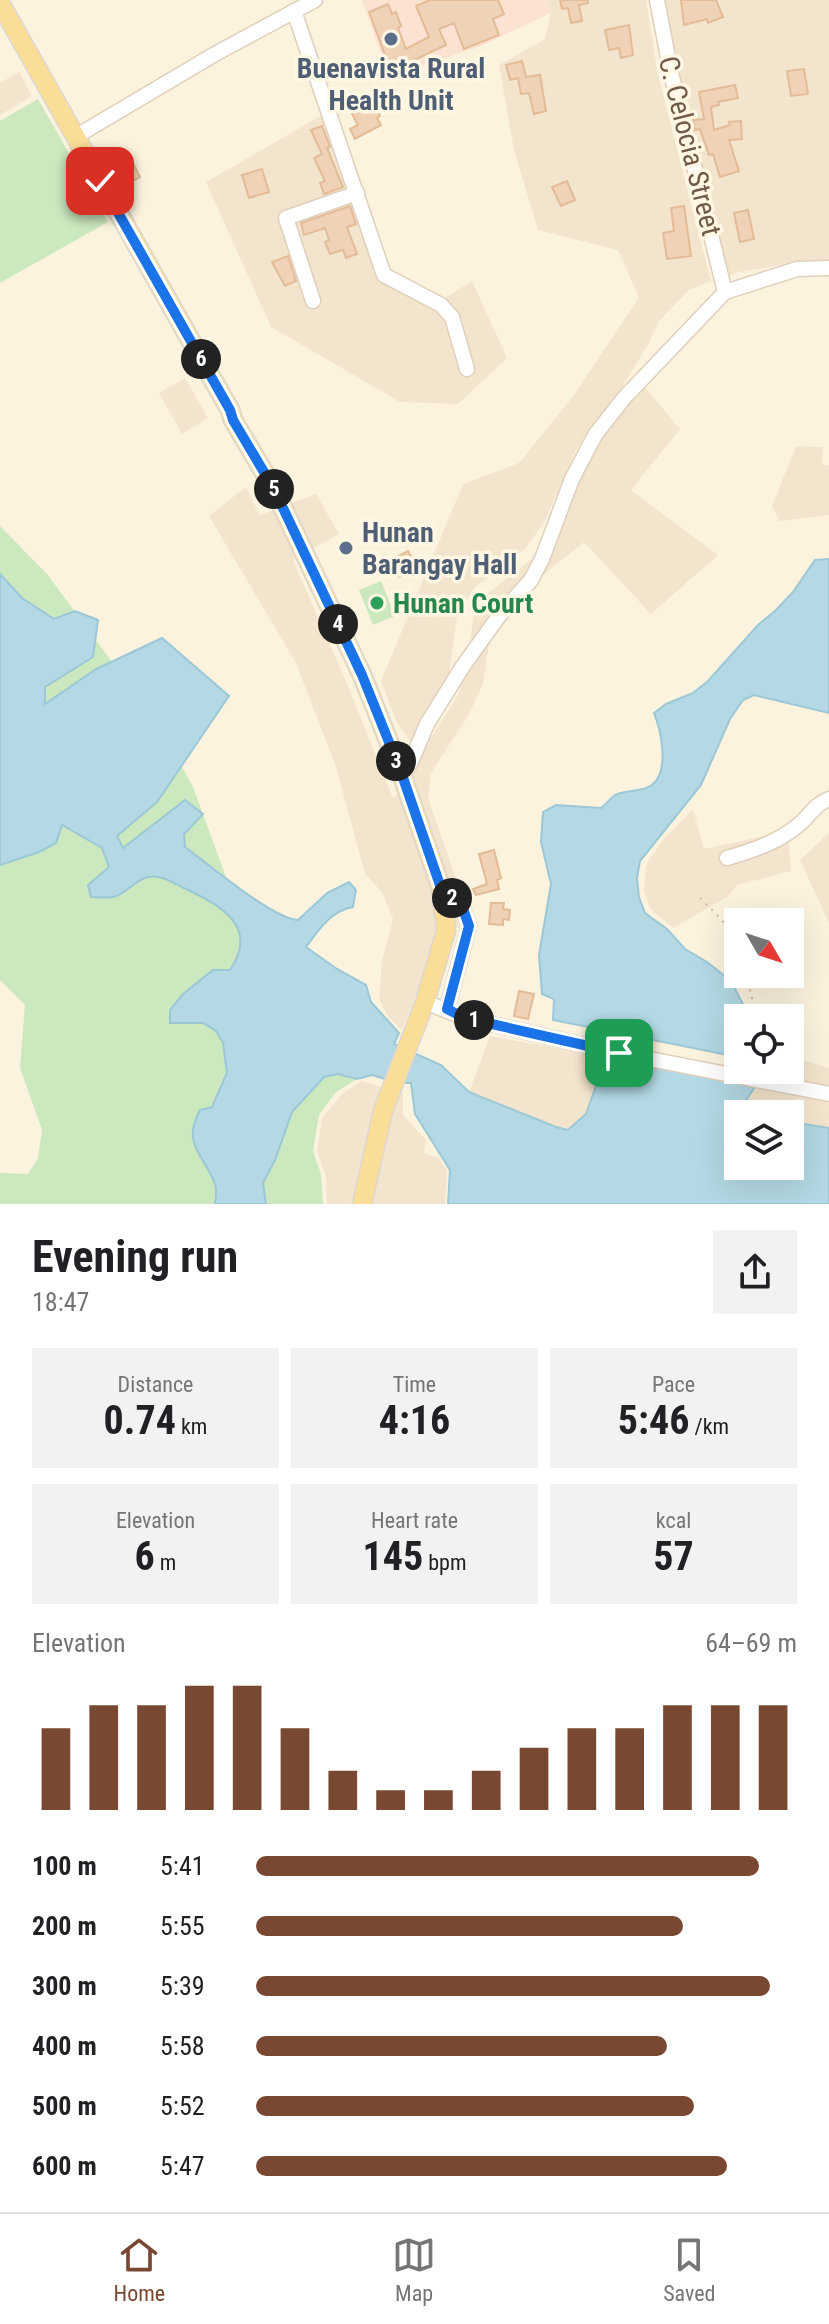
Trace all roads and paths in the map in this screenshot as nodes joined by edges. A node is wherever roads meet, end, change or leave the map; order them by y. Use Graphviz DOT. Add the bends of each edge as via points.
graph roads {
  1 [pos="315,0"];
  2 [pos="657,0"];
  3 [pos="0,3"];
  4 [pos="294,11"];
  5 [pos="75,137"];
  6 [pos="357,193"];
  7 [pos="829,268"];
  8 [pos="725,292"];
  9 [pos="313,301"];
  10 [pos="467,369"];
  11 [pos="401,772"];
  12 [pos="829,799"];
  13 [pos="727,858"];
  14 [pos="441,888"];
  15 [pos="700,898"];
  16 [pos="724,924"];
  17 [pos="425,1002"];
  18 [pos="447,1009"];
  19 [pos="829,1094"];
  20 [pos="362,1204"];
  1 -- 4 [label="street"];
  2 -- 8 [label="street, C. Celocia Street"];
  3 -- 5 [label="main road"];
  4 -- 5 [label="street"];
  4 -- 6 [label="street"];
  5 -- 11 [label="main road" via="274,489 362,675"];
  6 -- 9 [label="street" via="286,218"];
  6 -- 10 [label="street" via="384,275 441,305 452,317"];
  7 -- 8 [label="street" via="797,269"];
  8 -- 11 [label="street" via="595,435 531,580 450,684"];
  11 -- 14 [label="main road"];
  12 -- 13 [label="street" via="818,803 797,827 756,850"];
  14 -- 17 [label="main road" via="446,931"];
  14 -- 18 [label="street" via="463,909 469,926"];
  15 -- 16 [label="path"];
  17 -- 18 [label="street"];
  17 -- 20 [label="main road" via="391,1089"];
  18 -- 19 [label="street" via="465,1018 604,1049"];
}
